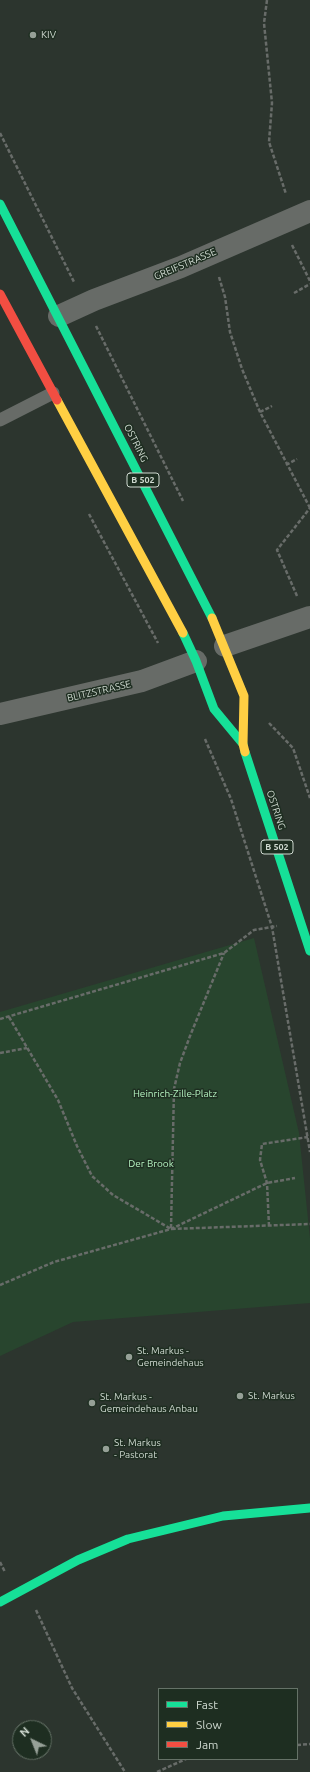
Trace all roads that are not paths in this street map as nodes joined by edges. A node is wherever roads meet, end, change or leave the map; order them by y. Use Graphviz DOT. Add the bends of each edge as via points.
graph roads {
  1 [pos="0,204"];
  2 [pos="295,217"];
  3 [pos="0,294"];
  4 [pos="59,316"];
  5 [pos="54,393"];
  6 [pos="0,420"];
  7 [pos="308,618"];
  8 [pos="225,646"];
  9 [pos="196,661"];
  10 [pos="0,714"];
  11 [pos="243,744"];
  12 [pos="310,951"];
  13 [pos="310,1508"];
  14 [pos="0,1602"];
  1 -- 4 [label="main road, OSTRING / B 502"];
  2 -- 4 [label="street, GREIFSTRASSE"];
  3 -- 5 [label="main road, OSTRING / B 502"];
  4 -- 8 [label="main road, OSTRING / B 502"];
  5 -- 6 [label="lane"];
  5 -- 9 [label="main road, OSTRING / B 502" via="170,607"];
  7 -- 8 [label="street"];
  8 -- 11 [label="main road, OSTRING / B 502" via="244,696"];
  9 -- 10 [label="street, BLITZSTRASSE" via="142,681"];
  9 -- 11 [label="main road, OSTRING / B 502" via="214,709"];
  11 -- 12 [label="main road, OSTRING / B 502"];
  13 -- 14 [label="main road" via="223,1516 128,1539 78,1560"];
}
